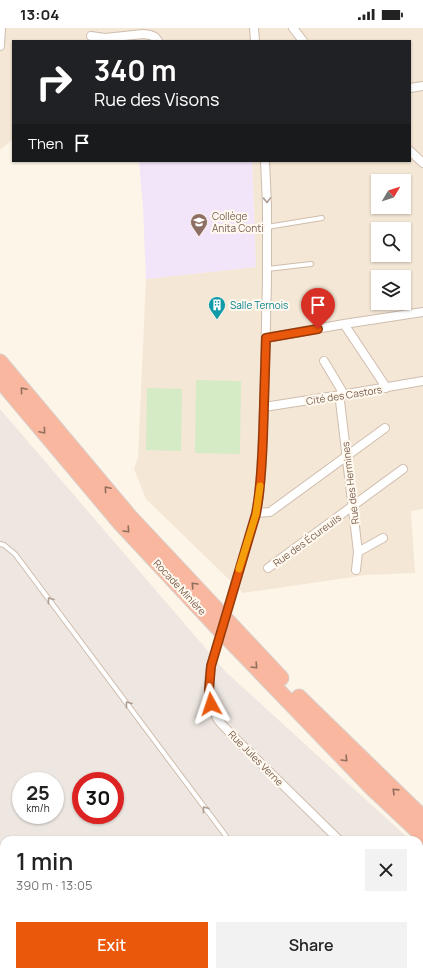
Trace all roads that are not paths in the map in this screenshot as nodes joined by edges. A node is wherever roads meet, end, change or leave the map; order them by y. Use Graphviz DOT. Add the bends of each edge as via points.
graph roads {
  1 [pos="1,28"];
  2 [pos="254,28"];
  3 [pos="293,28"];
  4 [pos="91,35"];
  5 [pos="157,40"];
  6 [pos="255,40"];
  7 [pos="302,40"];
  8 [pos="0,46"];
  9 [pos="423,86"];
  10 [pos="411,88"];
  11 [pos="411,152"];
  12 [pos="265,162"];
  13 [pos="423,163"];
  14 [pos="322,218"];
  15 [pos="267,227"];
  16 [pos="311,264"];
  17 [pos="267,269"];
  18 [pos="423,312"];
  19 [pos="344,324"];
  20 [pos="266,338"];
  21 [pos="324,361"];
  22 [pos="0,362"];
  23 [pos="0,380"];
  24 [pos="423,381"];
  25 [pos="386,388"];
  26 [pos="341,395"];
  27 [pos="264,407"];
  28 [pos="385,428"];
  29 [pos="346,456"];
  30 [pos="403,469"];
  31 [pos="352,506"];
  32 [pos="256,514"];
  33 [pos="383,538"];
  34 [pos="0,544"];
  35 [pos="358,552"];
  36 [pos="268,568"];
  37 [pos="356,570"];
  38 [pos="423,818"];
  39 [pos="226,836"];
  40 [pos="335,836"];
  41 [pos="423,836"];
  1 -- 8 [label="street"];
  2 -- 6 [label="street"];
  3 -- 7 [label="street"];
  4 -- 5 [label="street" via="105,38 143,34"];
  9 -- 10 [label="street"];
  11 -- 13 [label="street"];
  12 -- 15 [label="street, Rue Jules Verne, one-way"];
  14 -- 15 [label="lane"];
  15 -- 17 [label="street, Rue Jules Verne"];
  16 -- 17 [label="lane"];
  17 -- 20 [label="street, Rue Jules Verne"];
  18 -- 19 [label="street"];
  19 -- 20 [label="street"];
  19 -- 25 [label="street"];
  20 -- 27 [label="street, Rue Jules Verne"];
  21 -- 26 [label="street" via="342,391"];
  38 -- 22 [label="highway, Rocade Minière, one-way" via="294,692 130,517"];
  23 -- 41 [label="highway, Rocade Minière, one-way" via="121,524 372,788"];
  24 -- 25 [label="street, Cité des Castors"];
  25 -- 26 [label="street, Cité des Castors"];
  26 -- 27 [label="street, Cité des Castors"];
  26 -- 29 [label="street, Rue des Hermines"];
  27 -- 32 [label="street, Rue Jules Verne" via="261,476"];
  28 -- 29 [label="street"];
  29 -- 31 [label="street, Rue des Hermines"];
  29 -- 32 [label="street" via="270,512"];
  30 -- 31 [label="street, Rue des Écureuils"];
  31 -- 35 [label="street, Rue des Hermines"];
  31 -- 36 [label="street, Rue des Écureuils"];
  32 -- 40 [label="street, Rue Jules Verne, bridge" via="211,666 211,704 218,719 234,737"];
  33 -- 35 [label="street"];
  39 -- 34 [label="lane, one-way" via="16,554"];
  35 -- 37 [label="street, Rue des Hermines"];
}
